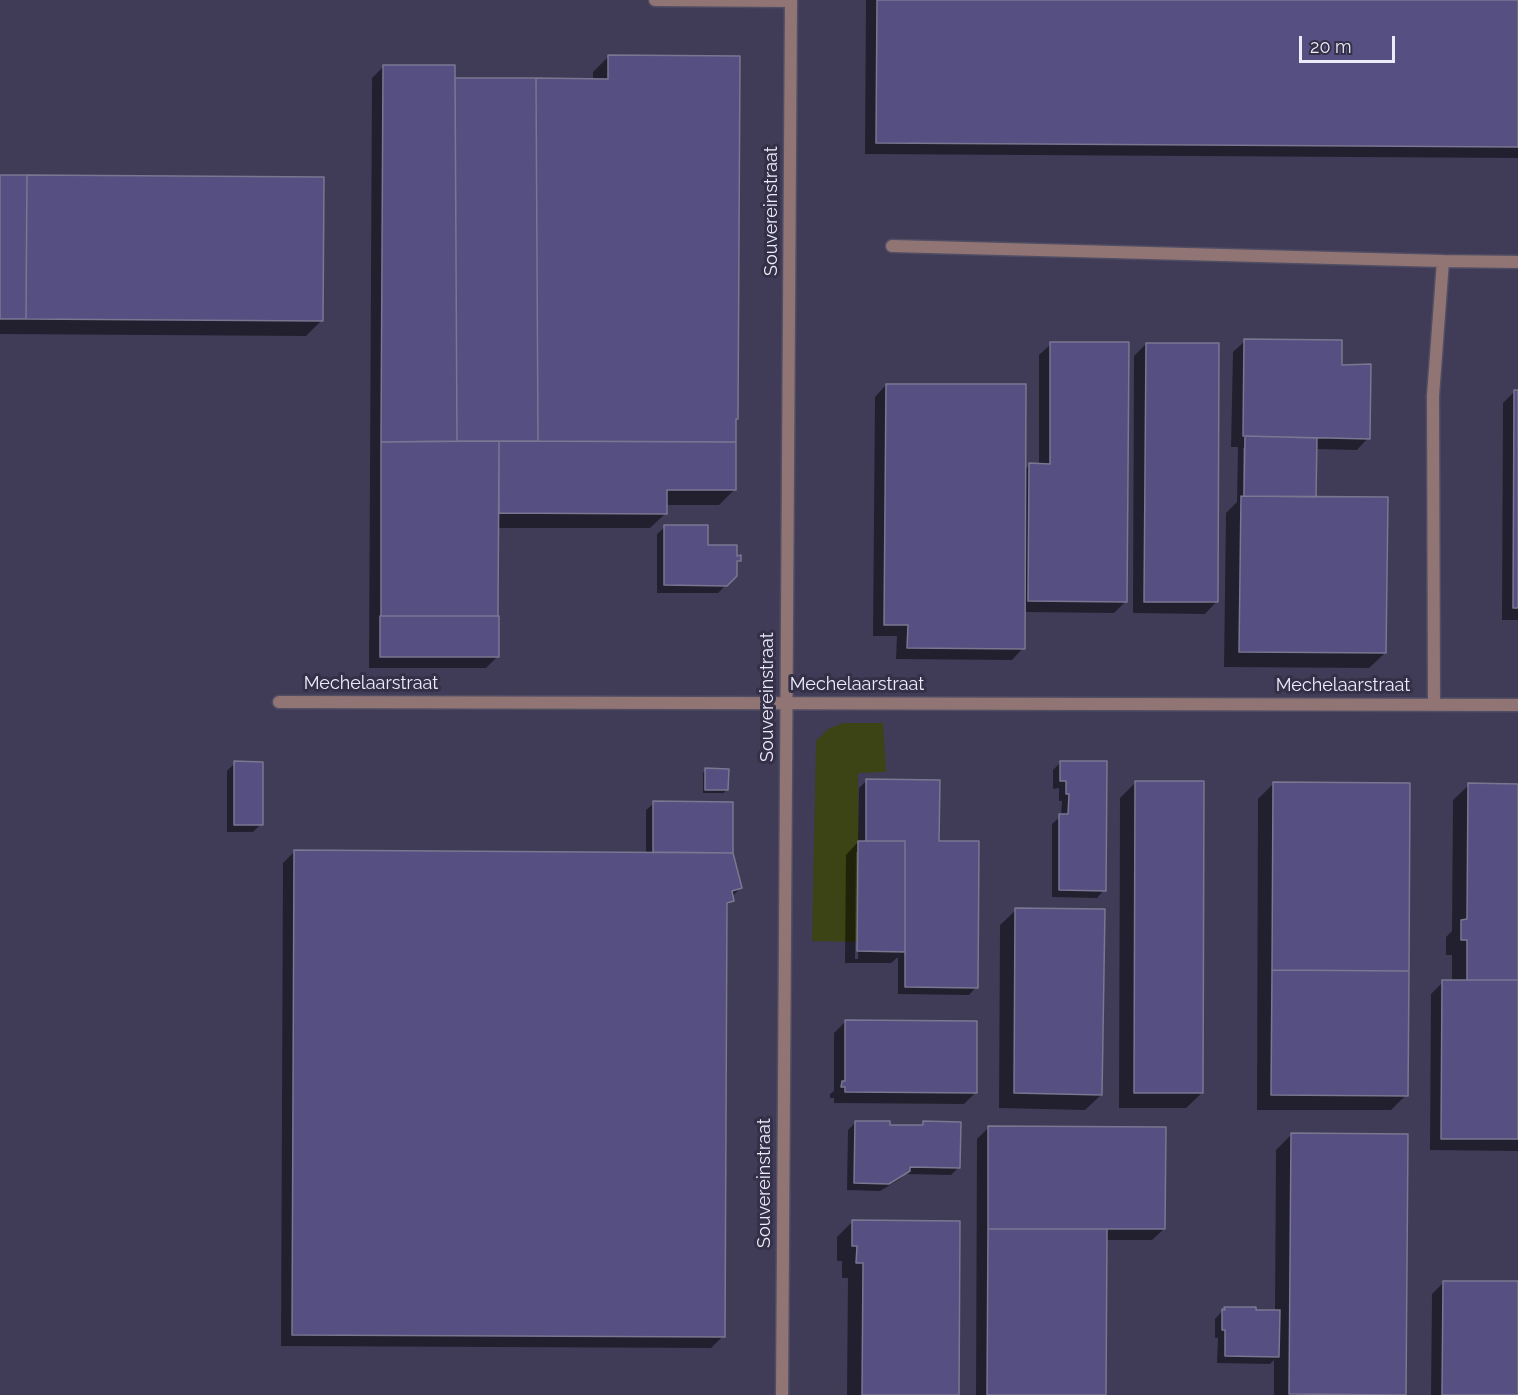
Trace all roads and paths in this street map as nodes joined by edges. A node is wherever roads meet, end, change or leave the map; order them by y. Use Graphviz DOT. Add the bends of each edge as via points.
graph roads {
  1 [pos="656,0"];
  2 [pos="791,1"];
  3 [pos="892,246"];
  4 [pos="1443,261"];
  5 [pos="1518,262"];
  6 [pos="279,702"];
  7 [pos="786,703"];
  8 [pos="1434,705"];
  9 [pos="1518,705"];
  10 [pos="782,1395"];
  1 -- 2 [label="street"];
  2 -- 7 [label="street, Souvereinstraat"];
  3 -- 4 [label="street"];
  4 -- 5 [label="street"];
  4 -- 8 [label="street, Mechelaarstraat" via="1433,396"];
  6 -- 7 [label="street, Mechelaarstraat"];
  7 -- 8 [label="street, Mechelaarstraat"];
  7 -- 10 [label="street, Souvereinstraat"];
  8 -- 9 [label="street, Mechelaarstraat"];
}
